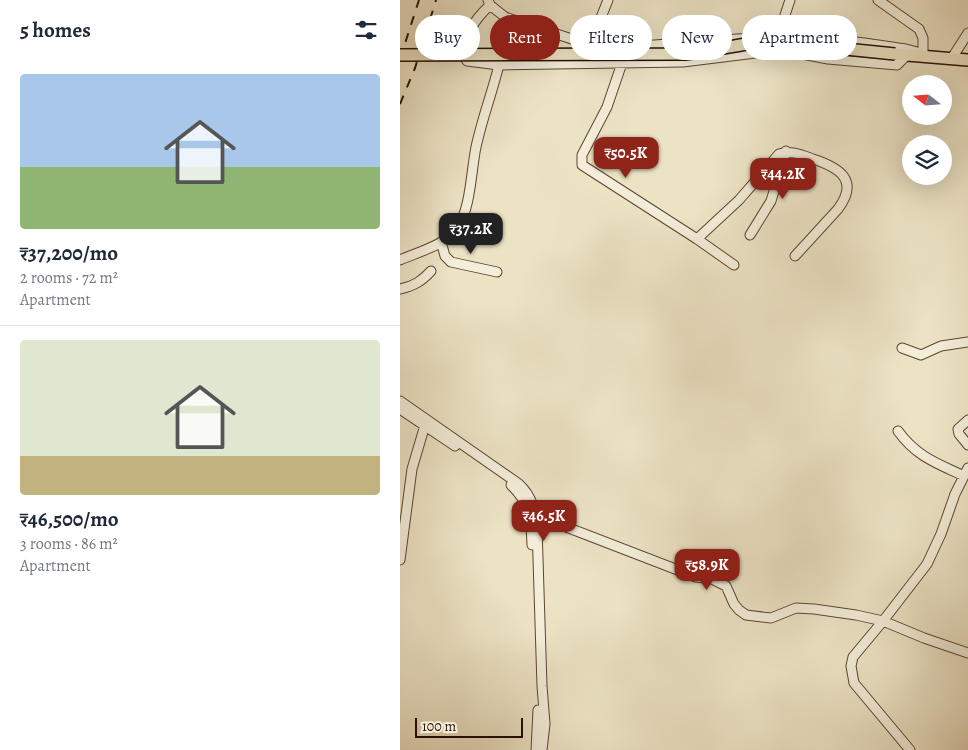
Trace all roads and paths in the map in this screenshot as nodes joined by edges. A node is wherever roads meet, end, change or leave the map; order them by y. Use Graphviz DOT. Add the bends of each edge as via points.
graph roads {
  1 [pos="608,0"];
  2 [pos="790,0"];
  3 [pos="880,0"];
  4 [pos="489,3"];
  5 [pos="602,15"];
  6 [pos="785,15"];
  7 [pos="968,33"];
  8 [pos="570,39"];
  9 [pos="742,39"];
  10 [pos="857,42"];
  11 [pos="652,46"];
  12 [pos="901,54"];
  13 [pos="400,55"];
  14 [pos="927,55"];
  15 [pos="963,61"];
  16 [pos="622,63"];
  17 [pos="499,65"];
  18 [pos="786,151"];
  19 [pos="750,235"];
  20 [pos="697,239"];
  21 [pos="441,242"];
  22 [pos="795,256"];
  23 [pos="400,260"];
  24 [pos="734,265"];
  25 [pos="431,271"];
  26 [pos="497,272"];
  27 [pos="400,289"];
  28 [pos="968,342"];
  29 [pos="902,348"];
  30 [pos="400,400"];
  31 [pos="400,409"];
  32 [pos="968,420"];
  33 [pos="425,425"];
  34 [pos="898,431"];
  35 [pos="968,444"];
  36 [pos="966,472"];
  37 [pos="533,515"];
  38 [pos="400,560"];
  39 [pos="884,621"];
  40 [pos="968,653"];
  41 [pos="536,750"];
  42 [pos="542,750"];
  43 [pos="910,750"];
  1 -- 5 [label="street"];
  2 -- 6 [label="street"];
  3 -- 14 [label="street" via="919,29"];
  4 -- 8 [label="street" via="505,17"];
  4 -- 17 [label="street" via="476,18 464,56 467,61"];
  7 -- 15 [label="street"];
  9 -- 11 [label="street"];
  10 -- 14 [label="street" via="906,48"];
  12 -- 13 [label="main road, bridge" via="768,41 685,54"];
  12 -- 14 [label="main road"];
  12 -- 16 [label="street" via="897,65 772,51 683,62"];
  14 -- 15 [label="main road"];
  16 -- 17 [label="street"];
  16 -- 20 [label="street" via="607,107 582,155 582,165"];
  17 -- 21 [label="street" via="476,145 467,202 457,229"];
  18 -- 19 [label="street" via="771,201"];
  18 -- 20 [label="street" via="779,154 739,200"];
  18 -- 22 [label="street" via="838,170 848,188 838,209"];
  20 -- 24 [label="street"];
  21 -- 23 [label="street"];
  21 -- 26 [label="street" via="445,256 451,262"];
  25 -- 27 [label="street" via="415,285"];
  28 -- 29 [label="street" via="941,346 921,355"];
  30 -- 37 [label="street" via="519,484 533,504"];
  31 -- 33 [label="street"];
  32 -- 35 [label="street" via="958,430"];
  33 -- 37 [label="street" via="509,482 527,502"];
  33 -- 38 [label="street" via="412,469"];
  34 -- 36 [label="street" via="915,451 935,463"];
  36 -- 39 [label="street" via="927,564"];
  37 -- 39 [label="street" via="696,577 712,579 726,586 734,604 746,614 771,618 796,608"];
  37 -- 41 [label="street" via="539,714"];
  37 -- 42 [label="street" via="545,724"];
  39 -- 40 [label="street"];
  39 -- 43 [label="street" via="853,658 854,683"];
}
